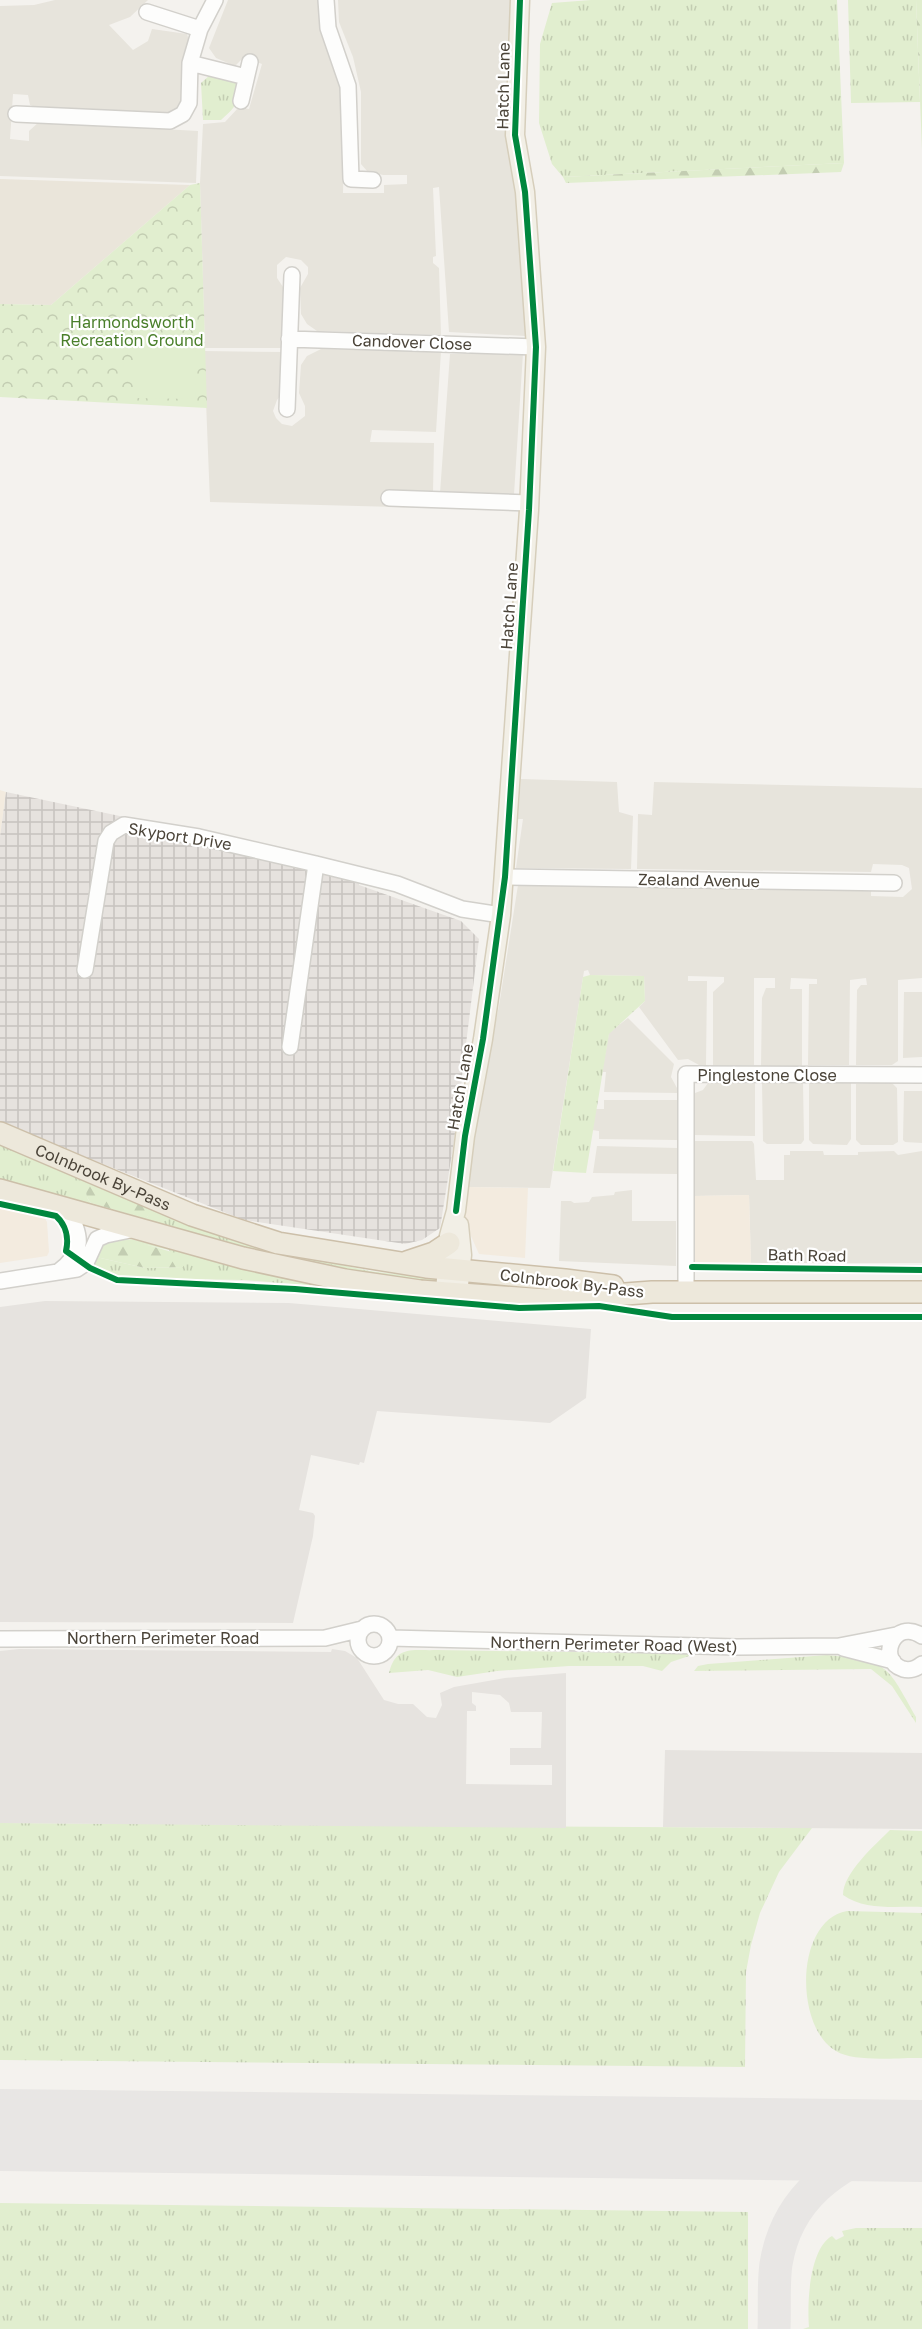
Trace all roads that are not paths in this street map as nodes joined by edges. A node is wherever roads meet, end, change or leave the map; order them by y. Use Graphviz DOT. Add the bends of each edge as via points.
graph roads {
  1 [pos="215,0"];
  2 [pos="326,0"];
  3 [pos="520,0"];
  4 [pos="147,12"];
  5 [pos="201,29"];
  6 [pos="190,63"];
  7 [pos="241,101"];
  8 [pos="16,114"];
  9 [pos="374,180"];
  10 [pos="292,275"];
  11 [pos="289,339"];
  12 [pos="536,347"];
  13 [pos="287,409"];
  14 [pos="389,498"];
  15 [pos="529,502"];
  16 [pos="316,864"];
  17 [pos="505,877"];
  18 [pos="894,883"];
  19 [pos="501,915"];
  20 [pos="85,970"];
  21 [pos="290,1047"];
  22 [pos="922,1075"];
  23 [pos="0,1133"];
  24 [pos="0,1190"];
  25 [pos="67,1209"];
  26 [pos="456,1211"];
  27 [pos="140,1228"];
  28 [pos="449,1243"];
  29 [pos="401,1263"];
  30 [pos="454,1270"];
  31 [pos="58,1272"];
  32 [pos="0,1281"];
  33 [pos="686,1291"];
  34 [pos="652,1292"];
  35 [pos="922,1292"];
  36 [pos="452,1294"];
  37 [pos="362,1629"];
  38 [pos="896,1635"];
  39 [pos="922,1636"];
  40 [pos="325,1638"];
  41 [pos="390,1638"];
  42 [pos="0,1639"];
  43 [pos="839,1646"];
  44 [pos="360,1647"];
  45 [pos="892,1661"];
  46 [pos="922,1664"];
  1 -- 5 [label="street"];
  2 -- 9 [label="street" via="328,28 348,86 351,179"];
  3 -- 12 [label="main road, Hatch Lane" via="515,135 525,192"];
  4 -- 5 [label="street"];
  5 -- 6 [label="street"];
  6 -- 7 [label="street" via="248,69"];
  6 -- 8 [label="street" via="189,103 183,114 171,121"];
  10 -- 11 [label="street"];
  11 -- 12 [label="street, Candover Close"];
  11 -- 13 [label="street"];
  12 -- 15 [label="main road, Hatch Lane"];
  14 -- 15 [label="street"];
  15 -- 17 [label="main road, Hatch Lane"];
  16 -- 19 [label="street, Skyport Drive" via="397,884 462,909"];
  16 -- 20 [label="street, Skyport Drive" via="199,837 124,825 106,841"];
  16 -- 21 [label="street"];
  17 -- 18 [label="street, Zealand Avenue"];
  17 -- 19 [label="main road, Hatch Lane"];
  19 -- 26 [label="main road, Hatch Lane"];
  22 -- 33 [label="street, Pinglestone Close" via="686,1074"];
  23 -- 29 [label="highway, Colnbrook By-Pass" via="192,1215 256,1238"];
  24 -- 25 [label="highway, Colnbrook By-Pass"];
  25 -- 27 [label="highway, Colnbrook By-Pass"];
  25 -- 31 [label="street" via="78,1229 79,1242 74,1257"];
  26 -- 28 [label="main road, Hatch Lane"];
  26 -- 30 [label="main road, Hatch Lane" via="462,1255"];
  27 -- 31 [label="street" via="101,1237 95,1241 84,1265"];
  27 -- 36 [label="highway, Colnbrook By-Pass" via="243,1258 345,1280"];
  28 -- 29 [label="highway" via="425,1257"];
  28 -- 30 [label="main road, Hatch Lane"];
  29 -- 30 [label="highway, Colnbrook By-Pass"];
  30 -- 34 [label="highway, Colnbrook By-Pass"];
  30 -- 36 [label="main road, Hatch Lane"];
  31 -- 32 [label="street"];
  33 -- 34 [label="highway"];
  33 -- 35 [label="highway"];
  34 -- 36 [label="highway, Colnbrook By-Pass" via="546,1300"];
  37 -- 40 [label="street, Northern Perimeter Road"];
  37 -- 41 [label="street" via="379,1624"];
  37 -- 44 [label="street" via="358,1635"];
  38 -- 39 [label="street, Northern Perimeter Road (West)" via="911,1630"];
  38 -- 43 [label="street, Northern Perimeter Road (West)"];
  38 -- 45 [label="street" via="890,1647"];
  40 -- 42 [label="street, Northern Perimeter Road"];
  40 -- 44 [label="street, Northern Perimeter Road"];
  41 -- 43 [label="street, Northern Perimeter Road (West)"];
  41 -- 44 [label="street" via="386,1650 375,1656"];
  43 -- 45 [label="street, Northern Perimeter Road (West)"];
  45 -- 46 [label="street, Northern Perimeter Road (West)" via="905,1669"];
}
